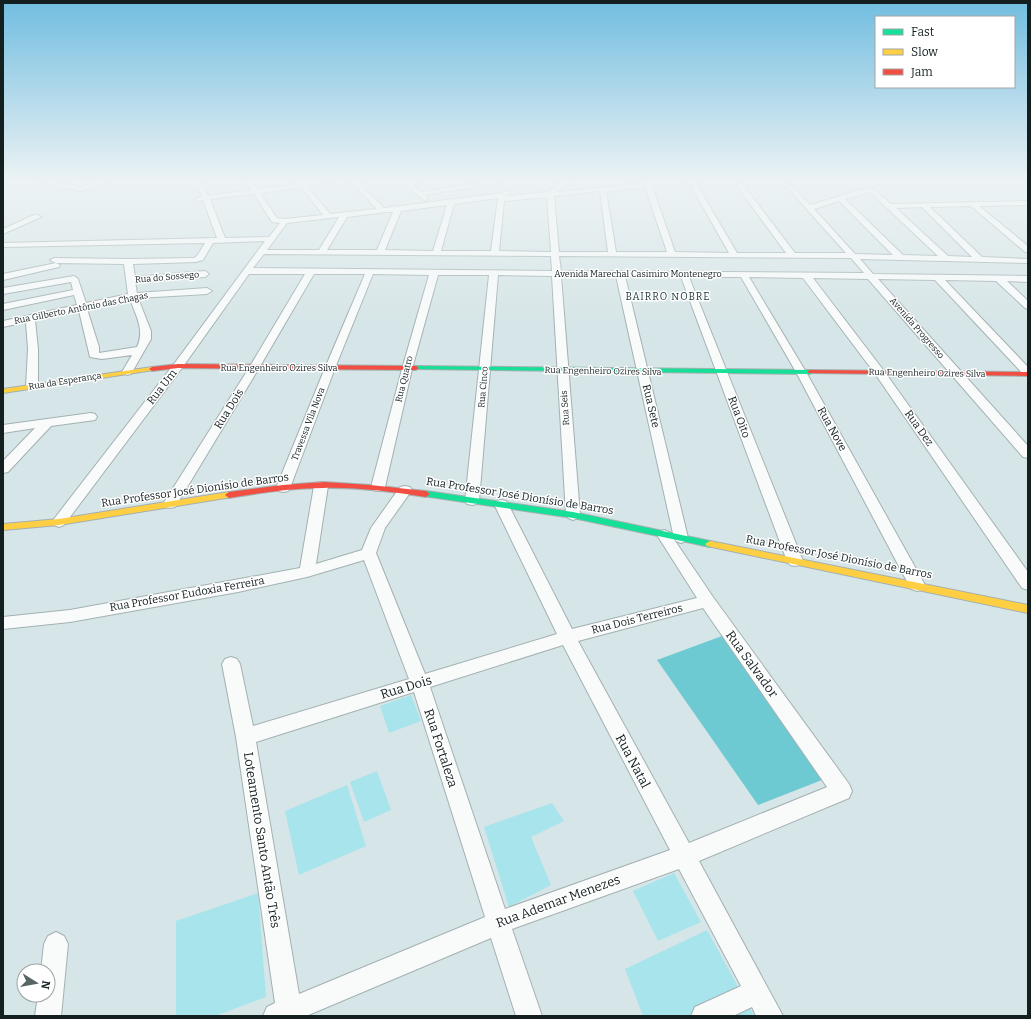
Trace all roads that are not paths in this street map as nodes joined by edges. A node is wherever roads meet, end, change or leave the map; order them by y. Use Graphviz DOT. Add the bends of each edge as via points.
graph roads {
  1 [pos="13,228"];
  2 [pos="216,228"];
  3 [pos="280,228"];
  4 [pos="337,228"];
  5 [pos="390,228"];
  6 [pos="444,228"];
  7 [pos="498,228"];
  8 [pos="553,228"];
  9 [pos="608,228"];
  10 [pos="663,228"];
  11 [pos="717,228"];
  12 [pos="772,228"];
  13 [pos="827,228"];
  14 [pos="870,228"];
  15 [pos="912,228"];
  16 [pos="947,228"];
  17 [pos="1001,228"];
  18 [pos="3,232"];
  19 [pos="272,239"];
  20 [pos="211,240"];
  21 [pos="222,240"];
  22 [pos="101,242"];
  23 [pos="47,244"];
  24 [pos="3,245"];
  25 [pos="1028,250"];
  26 [pos="262,252"];
  27 [pos="322,252"];
  28 [pos="380,252"];
  29 [pos="436,253"];
  30 [pos="495,253"];
  31 [pos="556,253"];
  32 [pos="612,254"];
  33 [pos="672,254"];
  34 [pos="734,255"];
  35 [pos="792,255"];
  36 [pos="853,256"];
  37 [pos="900,257"];
  38 [pos="945,258"];
  39 [pos="979,259"];
  40 [pos="81,260"];
  41 [pos="1028,260"];
  42 [pos="128,262"];
  43 [pos="55,263"];
  44 [pos="247,271"];
  45 [pos="312,271"];
  46 [pos="370,272"];
  47 [pos="434,273"];
  48 [pos="494,273"];
  49 [pos="205,274"];
  50 [pos="557,274"];
  51 [pos="620,274"];
  52 [pos="684,274"];
  53 [pos="743,274"];
  54 [pos="806,275"];
  55 [pos="871,276"];
  56 [pos="3,277"];
  57 [pos="938,278"];
  58 [pos="998,278"];
  59 [pos="1028,279"];
  60 [pos="69,280"];
  61 [pos="130,280"];
  62 [pos="207,291"];
  63 [pos="3,292"];
  64 [pos="76,292"];
  65 [pos="133,296"];
  66 [pos="1028,306"];
  67 [pos="3,307"];
  68 [pos="81,307"];
  69 [pos="30,318"];
  70 [pos="3,324"];
  71 [pos="139,351"];
  72 [pos="178,366"];
  73 [pos="254,368"];
  74 [pos="330,368"];
  75 [pos="407,369"];
  76 [pos="484,369"];
  77 [pos="562,370"];
  78 [pos="643,371"];
  79 [pos="126,372"];
  80 [pos="721,372"];
  81 [pos="801,372"];
  82 [pos="880,373"];
  83 [pos="957,374"];
  84 [pos="1028,374"];
  85 [pos="32,386"];
  86 [pos="3,391"];
  87 [pos="91,417"];
  88 [pos="47,423"];
  89 [pos="3,429"];
  90 [pos="1028,454"];
  91 [pos="3,469"];
  92 [pos="321,486"];
  93 [pos="378,487"];
  94 [pos="283,488"];
  95 [pos="405,490"];
  96 [pos="472,501"];
  97 [pos="170,504"];
  98 [pos="501,504"];
  99 [pos="573,515"];
  100 [pos="60,522"];
  101 [pos="3,527"];
  102 [pos="664,535"];
  103 [pos="681,538"];
  104 [pos="369,553"];
  105 [pos="795,561"];
  106 [pos="307,572"];
  107 [pos="1028,584"];
  108 [pos="917,585"];
  109 [pos="707,601"];
  110 [pos="1028,609"];
  111 [pos="3,623"];
  112 [pos="567,637"];
  113 [pos="231,664"];
  114 [pos="420,683"];
  115 [pos="246,737"];
  116 [pos="842,791"];
  117 [pos="684,856"];
  118 [pos="498,923"];
  119 [pos="56,944"];
  120 [pos="757,992"];
  121 [pos="285,1014"];
  122 [pos="48,1016"];
  123 [pos="529,1016"];
  124 [pos="704,1016"];
  125 [pos="770,1016"];
  1 -- 18 [label="street"];
  2 -- 21 [label="street"];
  3 -- 19 [label="street, Rua Um"];
  4 -- 27 [label="street"];
  5 -- 28 [label="street"];
  6 -- 29 [label="street"];
  7 -- 30 [label="street"];
  8 -- 31 [label="street, Rua Seis"];
  9 -- 32 [label="street"];
  10 -- 33 [label="street"];
  11 -- 34 [label="street"];
  12 -- 35 [label="street"];
  13 -- 36 [label="street, Avenida Progresso"];
  14 -- 37 [label="street"];
  15 -- 38 [label="street"];
  16 -- 39 [label="street"];
  17 -- 25 [label="street"];
  19 -- 21 [label="street"];
  19 -- 26 [label="street, Rua Um"];
  20 -- 21 [label="street"];
  20 -- 22 [label="street"];
  20 -- 42 [label="street" via="198,259"];
  22 -- 23 [label="street"];
  22 -- 40 [label="street"];
  23 -- 24 [label="street"];
  23 -- 43 [label="street"];
  26 -- 27 [label="street"];
  26 -- 44 [label="street, Rua Um"];
  27 -- 28 [label="street"];
  28 -- 29 [label="street"];
  29 -- 30 [label="street"];
  30 -- 31 [label="street"];
  31 -- 32 [label="street"];
  31 -- 50 [label="street, Rua Seis"];
  32 -- 33 [label="street"];
  33 -- 34 [label="street"];
  34 -- 35 [label="street"];
  35 -- 36 [label="street"];
  36 -- 37 [label="street"];
  36 -- 55 [label="street, Avenida Progresso"];
  37 -- 38 [label="street"];
  38 -- 39 [label="street"];
  39 -- 41 [label="street"];
  40 -- 42 [label="street"];
  40 -- 43 [label="street"];
  42 -- 61 [label="street"];
  43 -- 56 [label="street"];
  43 -- 60 [label="street"];
  44 -- 45 [label="street, Avenida Marechal Casimiro Montenegro"];
  44 -- 72 [label="street, Rua Um"];
  45 -- 46 [label="street, Avenida Marechal Casimiro Montenegro"];
  45 -- 73 [label="street, Rua Dois"];
  46 -- 47 [label="street, Avenida Marechal Casimiro Montenegro"];
  46 -- 74 [label="street, Travessa Vila Nova"];
  47 -- 48 [label="street, Avenida Marechal Casimiro Montenegro"];
  47 -- 75 [label="street, Rua Quatro"];
  48 -- 50 [label="street, Avenida Marechal Casimiro Montenegro"];
  48 -- 76 [label="street, Rua Cinco"];
  49 -- 61 [label="street, Rua do Sossego"];
  50 -- 51 [label="street, Avenida Marechal Casimiro Montenegro"];
  50 -- 77 [label="street, Rua Seis"];
  51 -- 52 [label="street, Avenida Marechal Casimiro Montenegro"];
  51 -- 78 [label="street, Rua Sete"];
  52 -- 53 [label="street, Avenida Marechal Casimiro Montenegro"];
  52 -- 80 [label="street, Rua Oito"];
  53 -- 54 [label="street, Avenida Marechal Casimiro Montenegro"];
  53 -- 81 [label="street, Rua Nove"];
  54 -- 55 [label="street, Avenida Marechal Casimiro Montenegro"];
  54 -- 82 [label="street, Rua Dez"];
  55 -- 57 [label="street, Avenida Marechal Casimiro Montenegro"];
  55 -- 83 [label="street, Avenida Progresso"];
  57 -- 58 [label="street, Avenida Marechal Casimiro Montenegro"];
  57 -- 84 [label="street"];
  58 -- 59 [label="street, Avenida Marechal Casimiro Montenegro"];
  58 -- 66 [label="street"];
  60 -- 63 [label="street"];
  60 -- 64 [label="street"];
  61 -- 65 [label="street"];
  62 -- 65 [label="street, Rua Gilberto Antônio das Chagas"];
  64 -- 67 [label="street"];
  64 -- 68 [label="street"];
  65 -- 68 [label="street, Rua Gilberto Antônio das Chagas"];
  65 -- 71 [label="street" via="146,331 146,339"];
  68 -- 69 [label="street, Rua Gilberto Antônio das Chagas"];
  68 -- 71 [label="street" via="94,347 94,355"];
  69 -- 70 [label="street, Rua Gilberto Antônio das Chagas"];
  69 -- 85 [label="street" via="33,349"];
  71 -- 79 [label="street"];
  72 -- 73 [label="street, Rua Engenheiro Ozires Silva"];
  72 -- 79 [label="street, Rua Engenheiro Ozires Silva"];
  72 -- 100 [label="street, Rua Um"];
  73 -- 74 [label="street, Rua Engenheiro Ozires Silva"];
  73 -- 97 [label="street, Rua Dois"];
  74 -- 75 [label="street, Rua Engenheiro Ozires Silva"];
  74 -- 94 [label="street, Travessa Vila Nova"];
  75 -- 76 [label="street, Rua Engenheiro Ozires Silva"];
  75 -- 93 [label="street, Rua Quatro"];
  76 -- 77 [label="street, Rua Engenheiro Ozires Silva"];
  76 -- 96 [label="street, Rua Cinco"];
  77 -- 78 [label="street, Rua Engenheiro Ozires Silva"];
  77 -- 99 [label="street, Rua Seis"];
  78 -- 80 [label="street, Rua Engenheiro Ozires Silva"];
  78 -- 103 [label="street, Rua Sete"];
  79 -- 85 [label="street, Rua da Esperança"];
  80 -- 81 [label="street, Rua Engenheiro Ozires Silva"];
  80 -- 105 [label="street, Rua Oito"];
  81 -- 82 [label="street, Rua Engenheiro Ozires Silva"];
  81 -- 108 [label="street, Rua Nove"];
  82 -- 83 [label="street, Rua Engenheiro Ozires Silva"];
  82 -- 107 [label="street, Rua Dez"];
  83 -- 84 [label="street, Rua Engenheiro Ozires Silva"];
  83 -- 90 [label="street, Avenida Progresso"];
  85 -- 86 [label="street, Rua da Esperança"];
  87 -- 88 [label="street"];
  88 -- 89 [label="street"];
  88 -- 91 [label="street"];
  92 -- 93 [label="street, Rua Professor José Dionísio de Barros"];
  92 -- 94 [label="street, Rua Professor José Dionísio de Barros"];
  92 -- 106 [label="street"];
  93 -- 95 [label="street, Rua Professor José Dionísio de Barros"];
  94 -- 97 [label="street, Rua Professor José Dionísio de Barros"];
  95 -- 96 [label="street, Rua Professor José Dionísio de Barros"];
  95 -- 104 [label="street" via="377,529"];
  96 -- 98 [label="street, Rua Professor José Dionísio de Barros"];
  97 -- 100 [label="street, Rua Professor José Dionísio de Barros"];
  98 -- 99 [label="street, Rua Professor José Dionísio de Barros"];
  98 -- 112 [label="street, Rua Natal"];
  99 -- 102 [label="street, Rua Professor José Dionísio de Barros"];
  100 -- 101 [label="street, Rua Professor José Dionísio de Barros"];
  102 -- 103 [label="street, Rua Professor José Dionísio de Barros"];
  102 -- 109 [label="street, Rua Salvador"];
  103 -- 105 [label="street, Rua Professor José Dionísio de Barros"];
  104 -- 106 [label="street, Rua Professor Eudoxia Ferreira"];
  104 -- 114 [label="street, Rua Fortaleza"];
  105 -- 108 [label="street, Rua Professor José Dionísio de Barros"];
  106 -- 111 [label="street, Rua Professor Eudoxia Ferreira" via="70,616"];
  108 -- 110 [label="street, Rua Professor José Dionísio de Barros"];
  109 -- 112 [label="street, Rua Dois Terreiros"];
  109 -- 116 [label="street, Rua Salvador"];
  112 -- 114 [label="street, Rua Dois"];
  112 -- 117 [label="street, Rua Natal"];
  113 -- 115 [label="street, Loteamento Santo Antão Três"];
  114 -- 115 [label="street, Rua Dois"];
  114 -- 118 [label="street, Rua Fortaleza"];
  115 -- 121 [label="street, Loteamento Santo Antão Três"];
  116 -- 117 [label="street, Rua Ademar Menezes"];
  117 -- 118 [label="street, Rua Ademar Menezes"];
  117 -- 120 [label="street, Rua Natal"];
  118 -- 121 [label="street, Rua Ademar Menezes"];
  118 -- 123 [label="street, Rua Fortaleza"];
  119 -- 122 [label="street"];
  120 -- 124 [label="street"];
  120 -- 125 [label="street, Rua Natal"];
}
